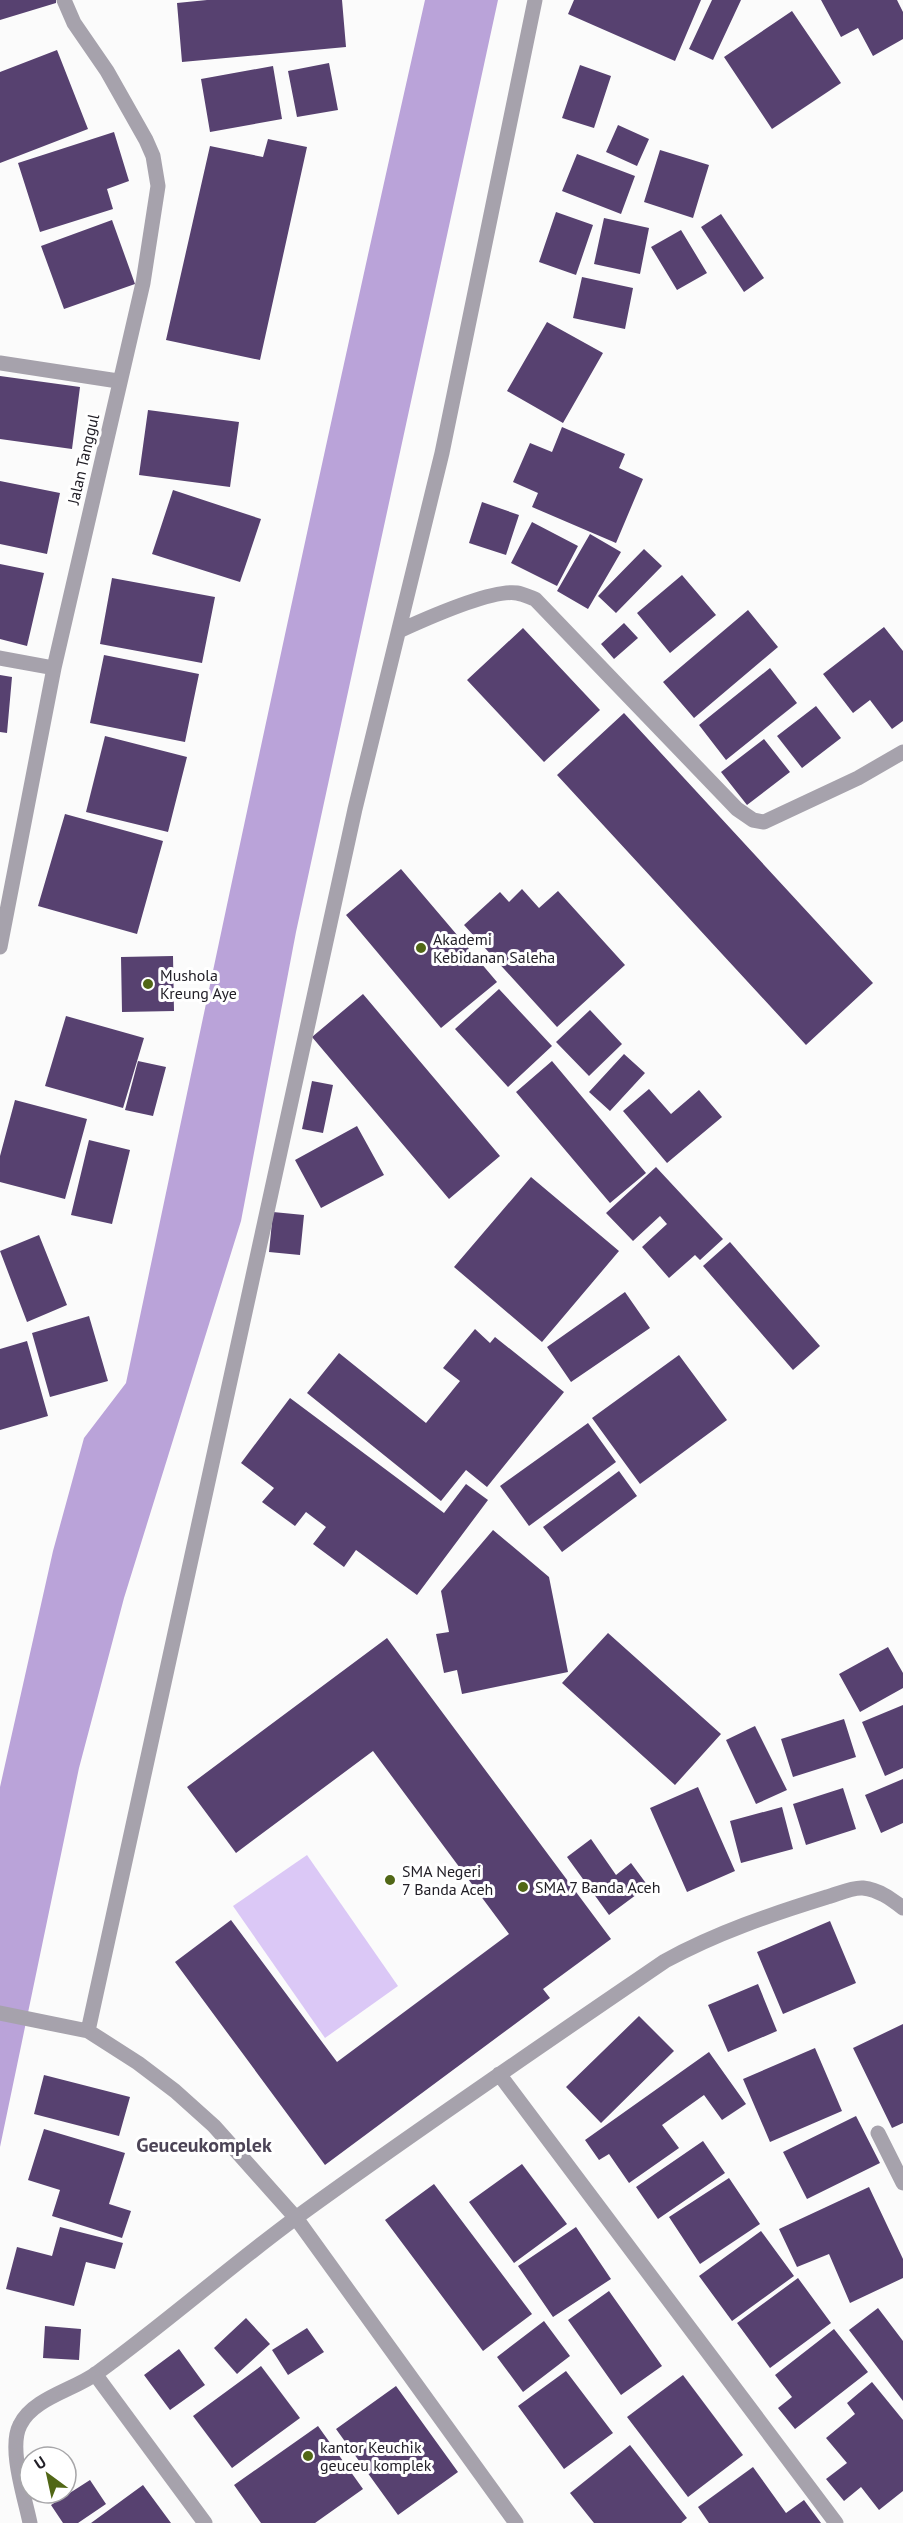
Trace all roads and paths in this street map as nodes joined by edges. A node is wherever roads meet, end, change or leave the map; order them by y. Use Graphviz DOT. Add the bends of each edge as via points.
graph roads {
  1 [pos="64,0"];
  2 [pos="535,0"];
  3 [pos="0,363"];
  4 [pos="118,381"];
  5 [pos="399,632"];
  6 [pos="0,658"];
  7 [pos="54,668"];
  8 [pos="903,752"];
  9 [pos="0,947"];
  10 [pos="903,1908"];
  11 [pos="0,2013"];
  12 [pos="88,2031"];
  13 [pos="499,2074"];
  14 [pos="878,2133"];
  15 [pos="903,2183"];
  16 [pos="296,2218"];
  17 [pos="95,2374"];
  18 [pos="30,2523"];
  19 [pos="205,2523"];
  20 [pos="516,2523"];
  21 [pos="836,2523"];
  1 -- 4 [label="street, Jalan Tanggul" via="146,140 156,169 157,204"];
  2 -- 5 [label="street" via="442,453"];
  3 -- 4 [label="street"];
  4 -- 7 [label="street, Jalan Tanggul"];
  5 -- 8 [label="street" via="448,609 502,594 517,593 535,599 737,809 753,820 764,822"];
  5 -- 12 [label="street" via="356,809"];
  6 -- 7 [label="street"];
  7 -- 9 [label="street, Jalan Tanggul"];
  10 -- 13 [label="street" via="876,1890 860,1888 800,1905 718,1936 665,1961"];
  11 -- 12 [label="street"];
  12 -- 16 [label="street" via="175,2091 206,2119"];
  13 -- 16 [label="street"];
  13 -- 21 [label="street"];
  14 -- 15 [label="street"];
  16 -- 17 [label="street"];
  16 -- 20 [label="street"];
  17 -- 18 [label="street" via="39,2405 20,2425 15,2448"];
  17 -- 19 [label="street"];
}
